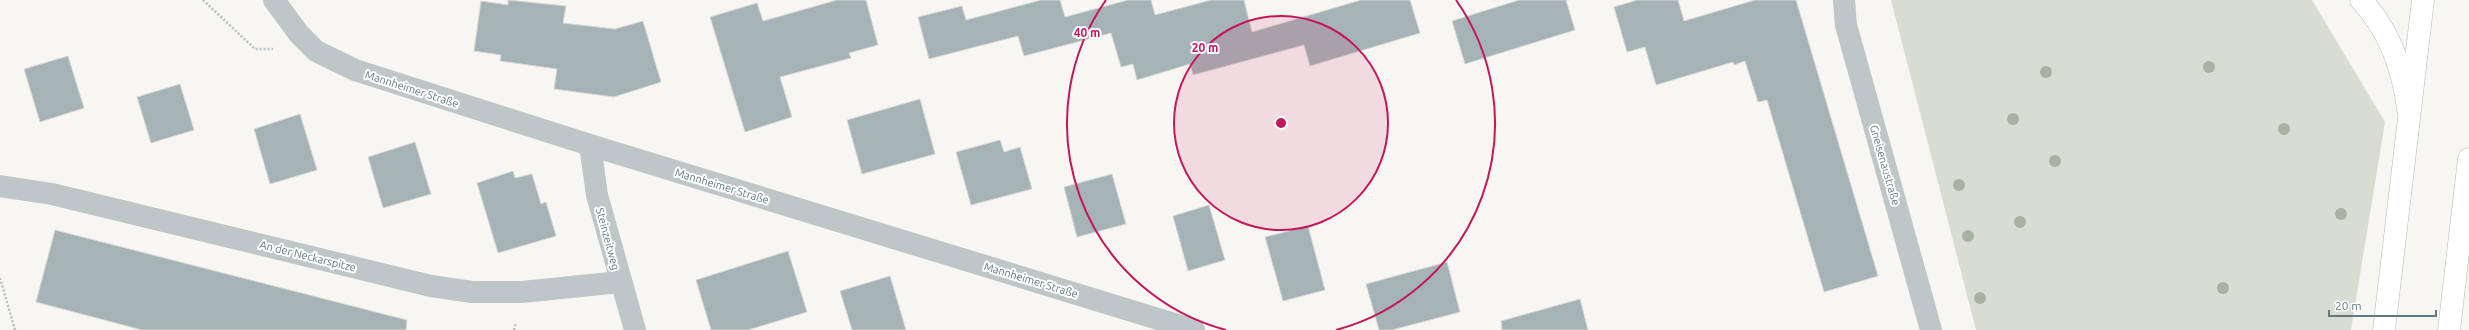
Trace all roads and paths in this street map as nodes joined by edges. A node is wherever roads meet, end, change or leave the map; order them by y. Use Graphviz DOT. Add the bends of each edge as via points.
graph roads {
  1 [pos="204,0"];
  2 [pos="274,0"];
  3 [pos="1844,0"];
  4 [pos="2361,0"];
  5 [pos="2423,0"];
  6 [pos="316,50"];
  7 [pos="2409,120"];
  8 [pos="590,145"];
  9 [pos="2469,158"];
  10 [pos="0,186"];
  11 [pos="0,278"];
  12 [pos="620,282"];
  13 [pos="15,330"];
  14 [pos="635,330"];
  15 [pos="1194,330"];
  16 [pos="1931,330"];
  17 [pos="2384,330"];
  18 [pos="2449,330"];
  1 -- 6 [label="path" via="255,49"];
  2 -- 6 [label="street, Mannheimer Straße" via="299,34"];
  3 -- 16 [label="street, Gneisenaustraße" via="1846,25"];
  4 -- 7 [label="main road" via="2384,32 2397,60 2405,89"];
  5 -- 7 [label="main road"];
  6 -- 8 [label="street, Mannheimer Straße" via="355,70"];
  7 -- 17 [label="main road"];
  8 -- 12 [label="street, Steinzeitweg" via="597,195"];
  8 -- 15 [label="street, Mannheimer Straße"];
  9 -- 18 [label="main road"];
  10 -- 12 [label="street, An der Neckarspitze" via="52,194 431,286 472,292 522,292"];
  11 -- 13 [label="path"];
  12 -- 14 [label="street, Steinzeitweg"];
}
